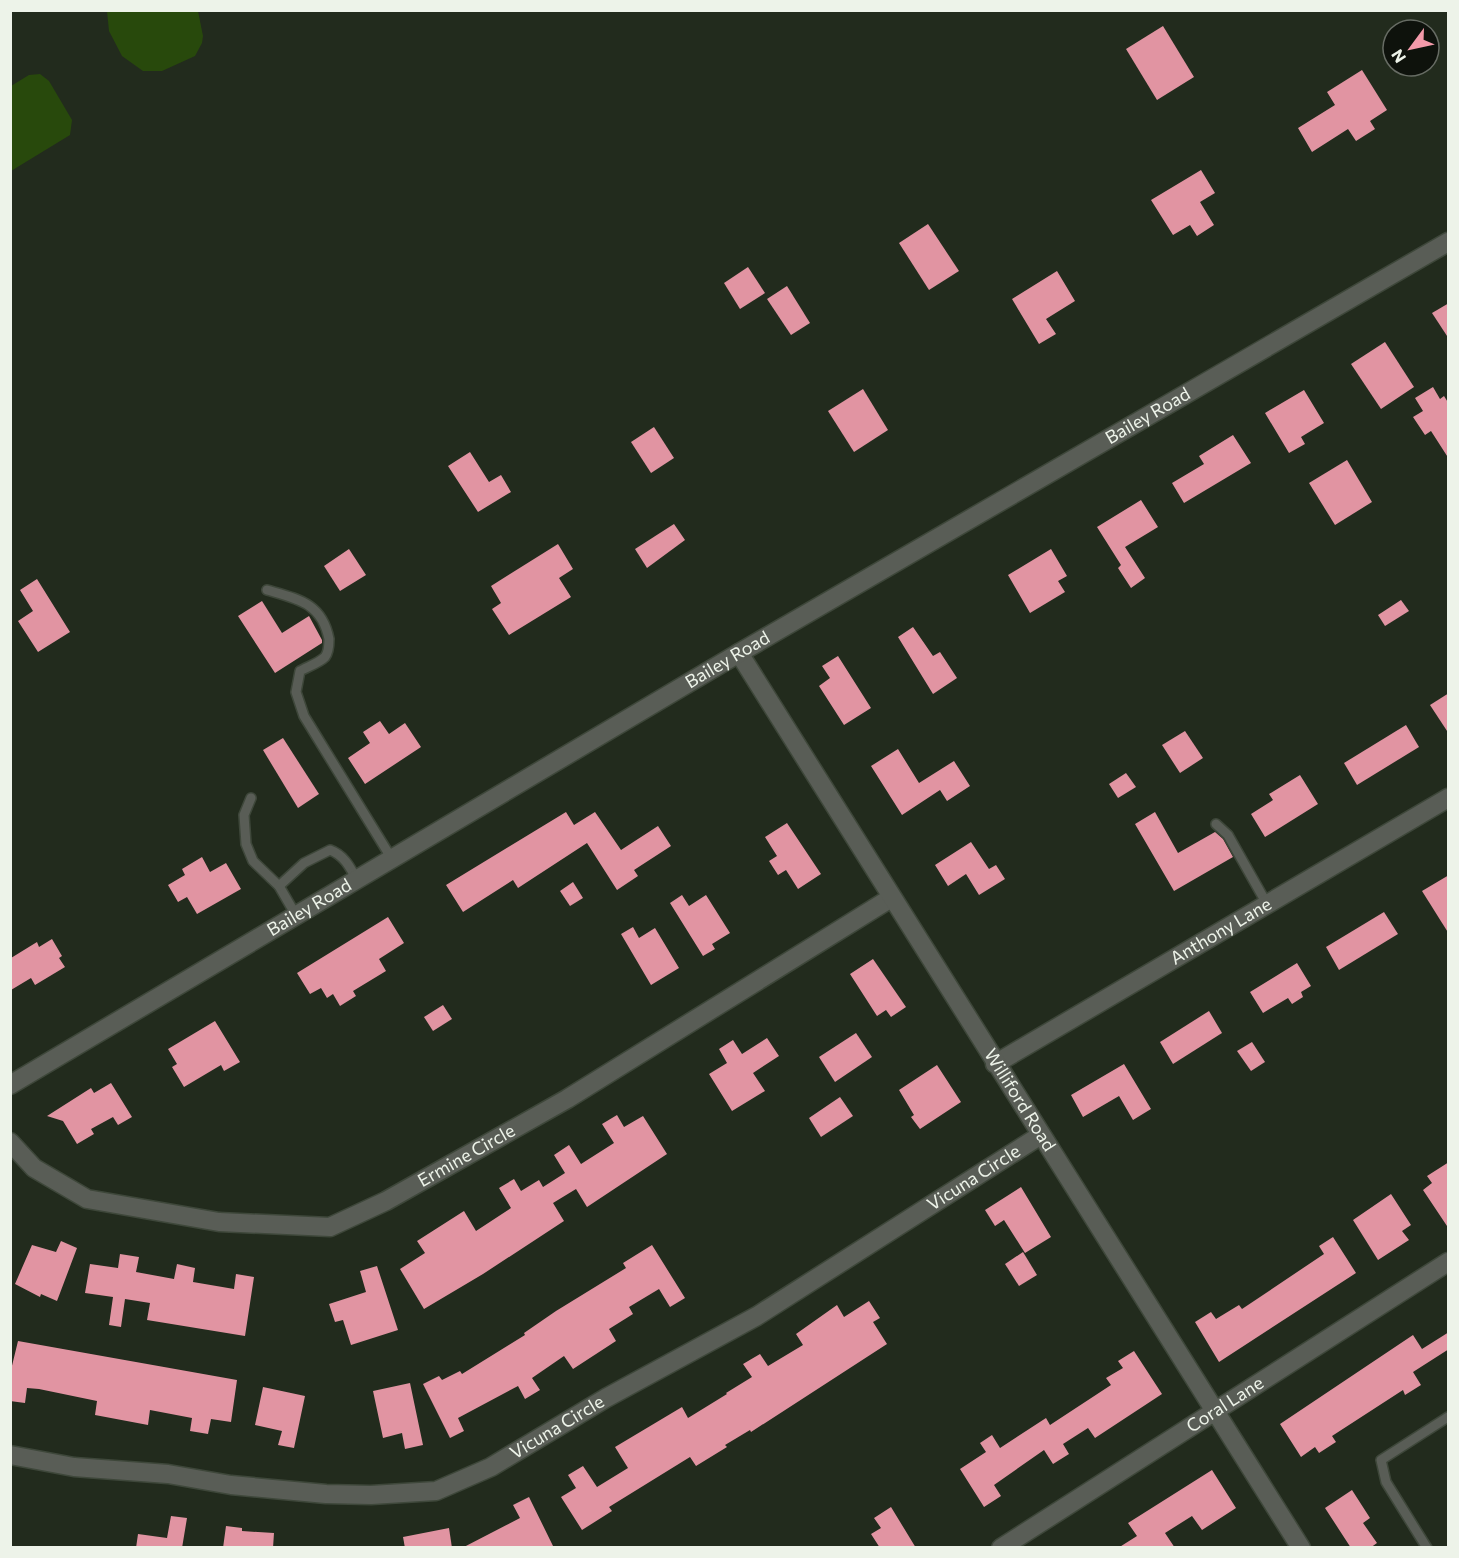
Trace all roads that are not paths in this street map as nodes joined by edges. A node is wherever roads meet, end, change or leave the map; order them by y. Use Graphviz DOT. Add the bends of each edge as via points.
graph roads {
  1 [pos="1449,242"];
  2 [pos="267,590"];
  3 [pos="739,653"];
  4 [pos="251,798"];
  5 [pos="1449,798"];
  6 [pos="1216,824"];
  7 [pos="392,859"];
  8 [pos="357,880"];
  9 [pos="279,886"];
  10 [pos="891,898"];
  11 [pos="1267,904"];
  12 [pos="297,917"];
  13 [pos="995,1064"];
  14 [pos="10,1085"];
  15 [pos="1041,1136"];
  16 [pos="10,1142"];
  17 [pos="1449,1262"];
  18 [pos="1215,1411"];
  19 [pos="1449,1417"];
  20 [pos="10,1455"];
  21 [pos="1001,1548"];
  22 [pos="1301,1548"];
  23 [pos="1427,1548"];
  1 -- 3 [label="street, Bailey Road"];
  2 -- 7 [label="lane" via="315,608 327,628 330,645 326,656 300,671 296,692 304,716"];
  3 -- 7 [label="street, Bailey Road"];
  3 -- 10 [label="street, Williford Road"];
  4 -- 9 [label="lane" via="244,815 246,844 254,861"];
  5 -- 11 [label="street, Anthony Lane"];
  6 -- 11 [label="lane" via="1228,834"];
  7 -- 8 [label="street, Bailey Road"];
  8 -- 9 [label="lane" via="338,853 330,850 304,863"];
  8 -- 12 [label="street, Bailey Road"];
  9 -- 12 [label="lane"];
  10 -- 13 [label="street, Williford Road"];
  10 -- 16 [label="street, Ermine Circle" via="567,1100 386,1201 330,1227 219,1222 87,1199 34,1168"];
  11 -- 13 [label="street, Anthony Lane"];
  12 -- 14 [label="street, Bailey Road"];
  13 -- 15 [label="street, Williford Road"];
  15 -- 18 [label="street, Williford Road"];
  15 -- 20 [label="street, Vicuna Circle" via="757,1316 606,1398 491,1467 436,1491 326,1494 231,1485 168,1474 74,1467"];
  17 -- 18 [label="street, Coral Lane"];
  18 -- 21 [label="street, Coral Lane"];
  18 -- 22 [label="street, Williford Road"];
  19 -- 23 [label="lane" via="1381,1460 1386,1482"];
}
